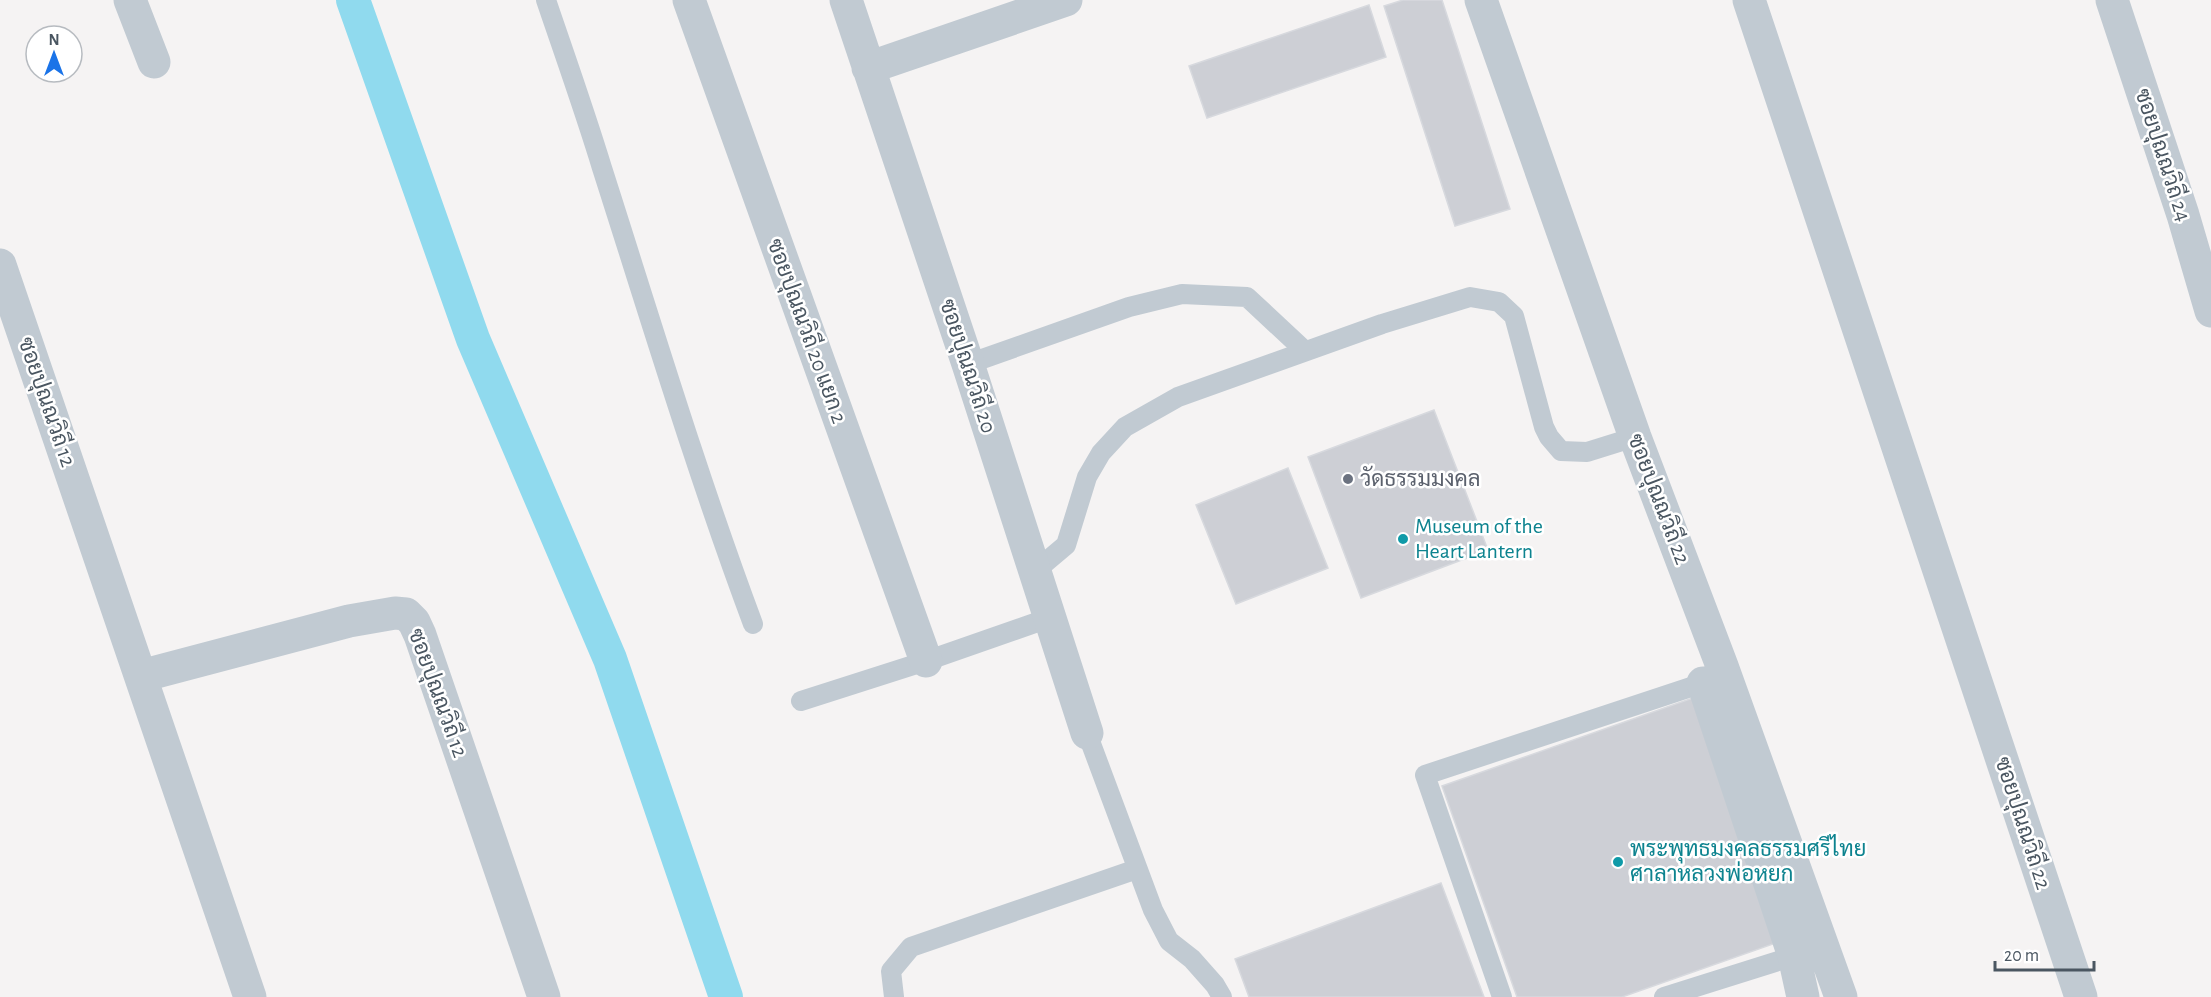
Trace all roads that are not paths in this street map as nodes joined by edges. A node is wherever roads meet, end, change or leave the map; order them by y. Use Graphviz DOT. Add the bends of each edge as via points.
graph roads {
  1 [pos="130,0"];
  2 [pos="546,0"];
  3 [pos="689,0"];
  4 [pos="846,0"];
  5 [pos="1066,0"];
  6 [pos="1481,0"];
  7 [pos="1749,0"];
  8 [pos="2112,0"];
  9 [pos="154,62"];
  10 [pos="868,68"];
  11 [pos="0,265"];
  12 [pos="2211,311"];
  13 [pos="1305,351"];
  14 [pos="968,364"];
  15 [pos="1635,437"];
  16 [pos="1034,572"];
  17 [pos="1049,618"];
  18 [pos="753,624"];
  19 [pos="926,661"];
  20 [pos="1712,675"];
  21 [pos="141,676"];
  22 [pos="801,701"];
  23 [pos="1087,733"];
  24 [pos="1137,869"];
  25 [pos="1794,956"];
  26 [pos="250,997"];
  27 [pos="544,997"];
  28 [pos="894,997"];
  29 [pos="1222,997"];
  30 [pos="1502,997"];
  31 [pos="1664,997"];
  32 [pos="1803,997"];
  33 [pos="1842,997"];
  34 [pos="2081,997"];
  1 -- 9 [label="street"];
  2 -- 18 [label="lane" via="668,382"];
  3 -- 19 [label="street, ซอยปุณณวิถี 20 แยก 2"];
  4 -- 10 [label="street, ซอยปุณณวิถี 20"];
  5 -- 10 [label="street"];
  6 -- 15 [label="street, ซอยปุณณวิถี 22"];
  7 -- 34 [label="street, ซอยปุณณวิถี 22"];
  8 -- 12 [label="street, ซอยปุณณวิถี 24"];
  10 -- 14 [label="street, ซอยปุณณวิถี 20"];
  11 -- 21 [label="street, ซอยปุณณวิถี 12"];
  13 -- 14 [label="lane" via="1247,297 1182,294 1129,307"];
  13 -- 15 [label="lane" via="1470,297 1499,302 1514,316 1544,427 1561,451 1587,452"];
  13 -- 16 [label="lane" via="1178,397 1125,426 1101,453 1088,477 1066,545"];
  14 -- 16 [label="street, ซอยปุณณวิถี 20"];
  15 -- 20 [label="street, ซอยปุณณวิถี 22"];
  16 -- 17 [label="street, ซอยปุณณวิถี 20"];
  17 -- 19 [label="lane"];
  17 -- 23 [label="street, ซอยปุณณวิถี 20"];
  19 -- 22 [label="lane"];
  20 -- 25 [label="street"];
  20 -- 30 [label="lane" via="1425,775"];
  20 -- 33 [label="street, ซอยปุณณวิถี 22"];
  21 -- 26 [label="street, ซอยปุณณวิถี 12"];
  21 -- 27 [label="street, ซอยปุณณวิถี 12" via="349,621 406,614 420,635"];
  23 -- 24 [label="lane"];
  24 -- 28 [label="lane" via="911,947 891,971"];
  24 -- 29 [label="lane" via="1169,941 1192,959"];
  25 -- 31 [label="lane"];
  25 -- 32 [label="street"];
}
